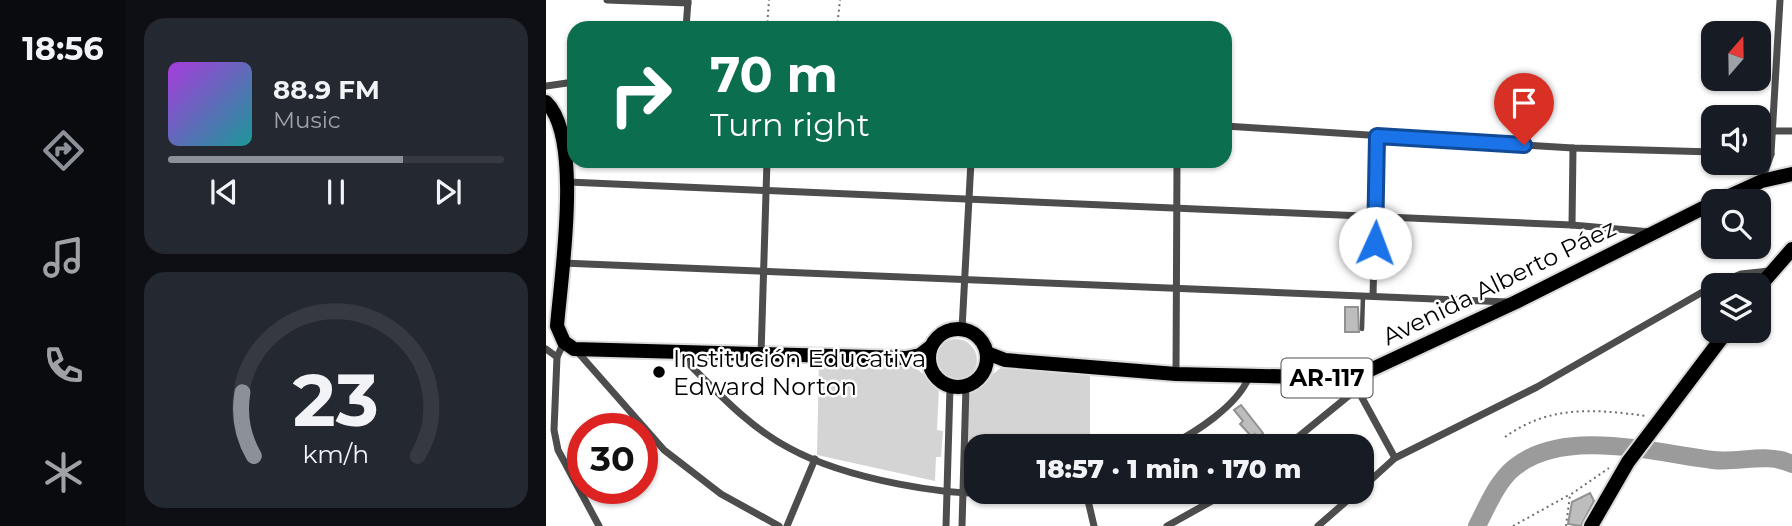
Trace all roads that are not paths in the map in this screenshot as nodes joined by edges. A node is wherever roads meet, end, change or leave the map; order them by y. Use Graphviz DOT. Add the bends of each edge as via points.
graph roads {
  1 [pos="607,0"];
  2 [pos="1780,0"];
  3 [pos="688,2"];
  4 [pos="687,21"];
  5 [pos="567,83"];
  6 [pos="546,86"];
  7 [pos="546,102"];
  8 [pos="1232,126"];
  9 [pos="1772,131"];
  10 [pos="1792,131"];
  11 [pos="1377,136"];
  12 [pos="1573,148"];
  13 [pos="1701,152"];
  14 [pos="1771,154"];
  15 [pos="767,168"];
  16 [pos="971,168"];
  17 [pos="1177,168"];
  18 [pos="1792,174"];
  19 [pos="1764,175"];
  20 [pos="1762,181"];
  21 [pos="568,182"];
  22 [pos="1744,189"];
  23 [pos="766,190"];
  24 [pos="969,199"];
  25 [pos="1175,208"];
  26 [pos="1701,209"];
  27 [pos="1376,216"];
  28 [pos="1572,225"];
  29 [pos="1653,232"];
  30 [pos="1792,249"];
  31 [pos="561,263"];
  32 [pos="1770,271"];
  33 [pos="763,273"];
  34 [pos="1751,273"];
  35 [pos="965,281"];
  36 [pos="1177,288"];
  37 [pos="1701,293"];
  38 [pos="1363,295"];
  39 [pos="1373,296"];
  40 [pos="1516,302"];
  41 [pos="962,329"];
  42 [pos="1362,329"];
  43 [pos="1718,343"];
  44 [pos="569,345"];
  45 [pos="929,348"];
  46 [pos="546,349"];
  47 [pos="690,354"];
  48 [pos="761,355"];
  49 [pos="557,357"];
  50 [pos="906,358"];
  51 [pos="986,360"];
  52 [pos="930,369"];
  53 [pos="1176,374"];
  54 [pos="1249,377"];
  55 [pos="1355,384"];
  56 [pos="950,387"];
  57 [pos="966,387"];
  58 [pos="1186,434"];
  59 [pos="1300,434"];
  60 [pos="1395,458"];
  61 [pos="815,460"];
  62 [pos="1374,477"];
  63 [pos="947,491"];
  64 [pos="962,491"];
  65 [pos="1089,504"];
  66 [pos="1206,504"];
  67 [pos="1343,504"];
  68 [pos="599,526"];
  69 [pos="779,526"];
  70 [pos="787,526"];
  71 [pos="946,526"];
  72 [pos="962,526"];
  73 [pos="1094,526"];
  74 [pos="1167,526"];
  75 [pos="1318,526"];
  76 [pos="1591,526"];
  1 -- 3 [label="street"];
  2 -- 9 [label="street"];
  3 -- 4 [label="street"];
  5 -- 6 [label="street"];
  7 -- 21 [label="main road" via="558,116"];
  8 -- 11 [label="street"];
  9 -- 10 [label="street"];
  9 -- 14 [label="street"];
  11 -- 12 [label="street"];
  11 -- 27 [label="street"];
  12 -- 13 [label="street"];
  12 -- 28 [label="street"];
  15 -- 23 [label="street"];
  16 -- 24 [label="street"];
  17 -- 25 [label="street"];
  18 -- 20 [label="main road, Avenida Alberto Páez / AR-117"];
  19 -- 20 [label="street"];
  20 -- 22 [label="main road, Avenida Alberto Páez / AR-117"];
  21 -- 23 [label="street"];
  21 -- 31 [label="main road"];
  23 -- 24 [label="street"];
  23 -- 33 [label="street"];
  24 -- 25 [label="street"];
  24 -- 35 [label="street"];
  25 -- 27 [label="street"];
  25 -- 36 [label="street"];
  26 -- 29 [label="main road, Avenida Alberto Páez / AR-117"];
  27 -- 28 [label="street"];
  27 -- 39 [label="street"];
  28 -- 29 [label="street"];
  29 -- 40 [label="main road, Avenida Alberto Páez / AR-117"];
  30 -- 32 [label="main road"];
  31 -- 33 [label="street"];
  31 -- 44 [label="main road" via="557,326"];
  32 -- 34 [label="street"];
  33 -- 35 [label="street"];
  33 -- 48 [label="street"];
  35 -- 36 [label="street"];
  35 -- 41 [label="street"];
  36 -- 38 [label="street"];
  36 -- 53 [label="street"];
  37 -- 60 [label="street" via="1537,387"];
  38 -- 39 [label="street"];
  38 -- 42 [label="lane"];
  39 -- 40 [label="street"];
  40 -- 55 [label="main road, Avenida Alberto Páez / AR-117"];
  41 -- 45 [label="main road" via="942,332"];
  41 -- 51 [label="main road" via="978,337"];
  43 -- 76 [label="main road" via="1628,461"];
  44 -- 47 [label="main road"];
  44 -- 49 [label="street"];
  44 -- 69 [label="street" via="664,450 721,494"];
  45 -- 50 [label="main road"];
  45 -- 52 [label="main road"];
  46 -- 49 [label="street"];
  47 -- 48 [label="main road"];
  47 -- 61 [label="street" via="691,366 729,404 764,432"];
  48 -- 50 [label="main road"];
  49 -- 68 [label="street" via="554,430 558,450"];
  50 -- 52 [label="main road"];
  51 -- 53 [label="main road, Avenida Alberto Páez / AR-117"];
  51 -- 57 [label="main road, AR-117" via="975,382"];
  52 -- 56 [label="main road"];
  53 -- 54 [label="main road, Avenida Alberto Páez / AR-117"];
  54 -- 55 [label="main road, Avenida Alberto Páez / AR-117"];
  54 -- 58 [label="street" via="1234,399"];
  55 -- 59 [label="street"];
  55 -- 60 [label="street"];
  56 -- 57 [label="main road"];
  56 -- 63 [label="street"];
  57 -- 64 [label="street"];
  60 -- 62 [label="street"];
  61 -- 63 [label="street"];
  61 -- 70 [label="street"];
  63 -- 64 [label="street"];
  63 -- 71 [label="street"];
  64 -- 72 [label="street"];
  65 -- 73 [label="street"];
  66 -- 74 [label="street"];
  67 -- 75 [label="street"];
}
